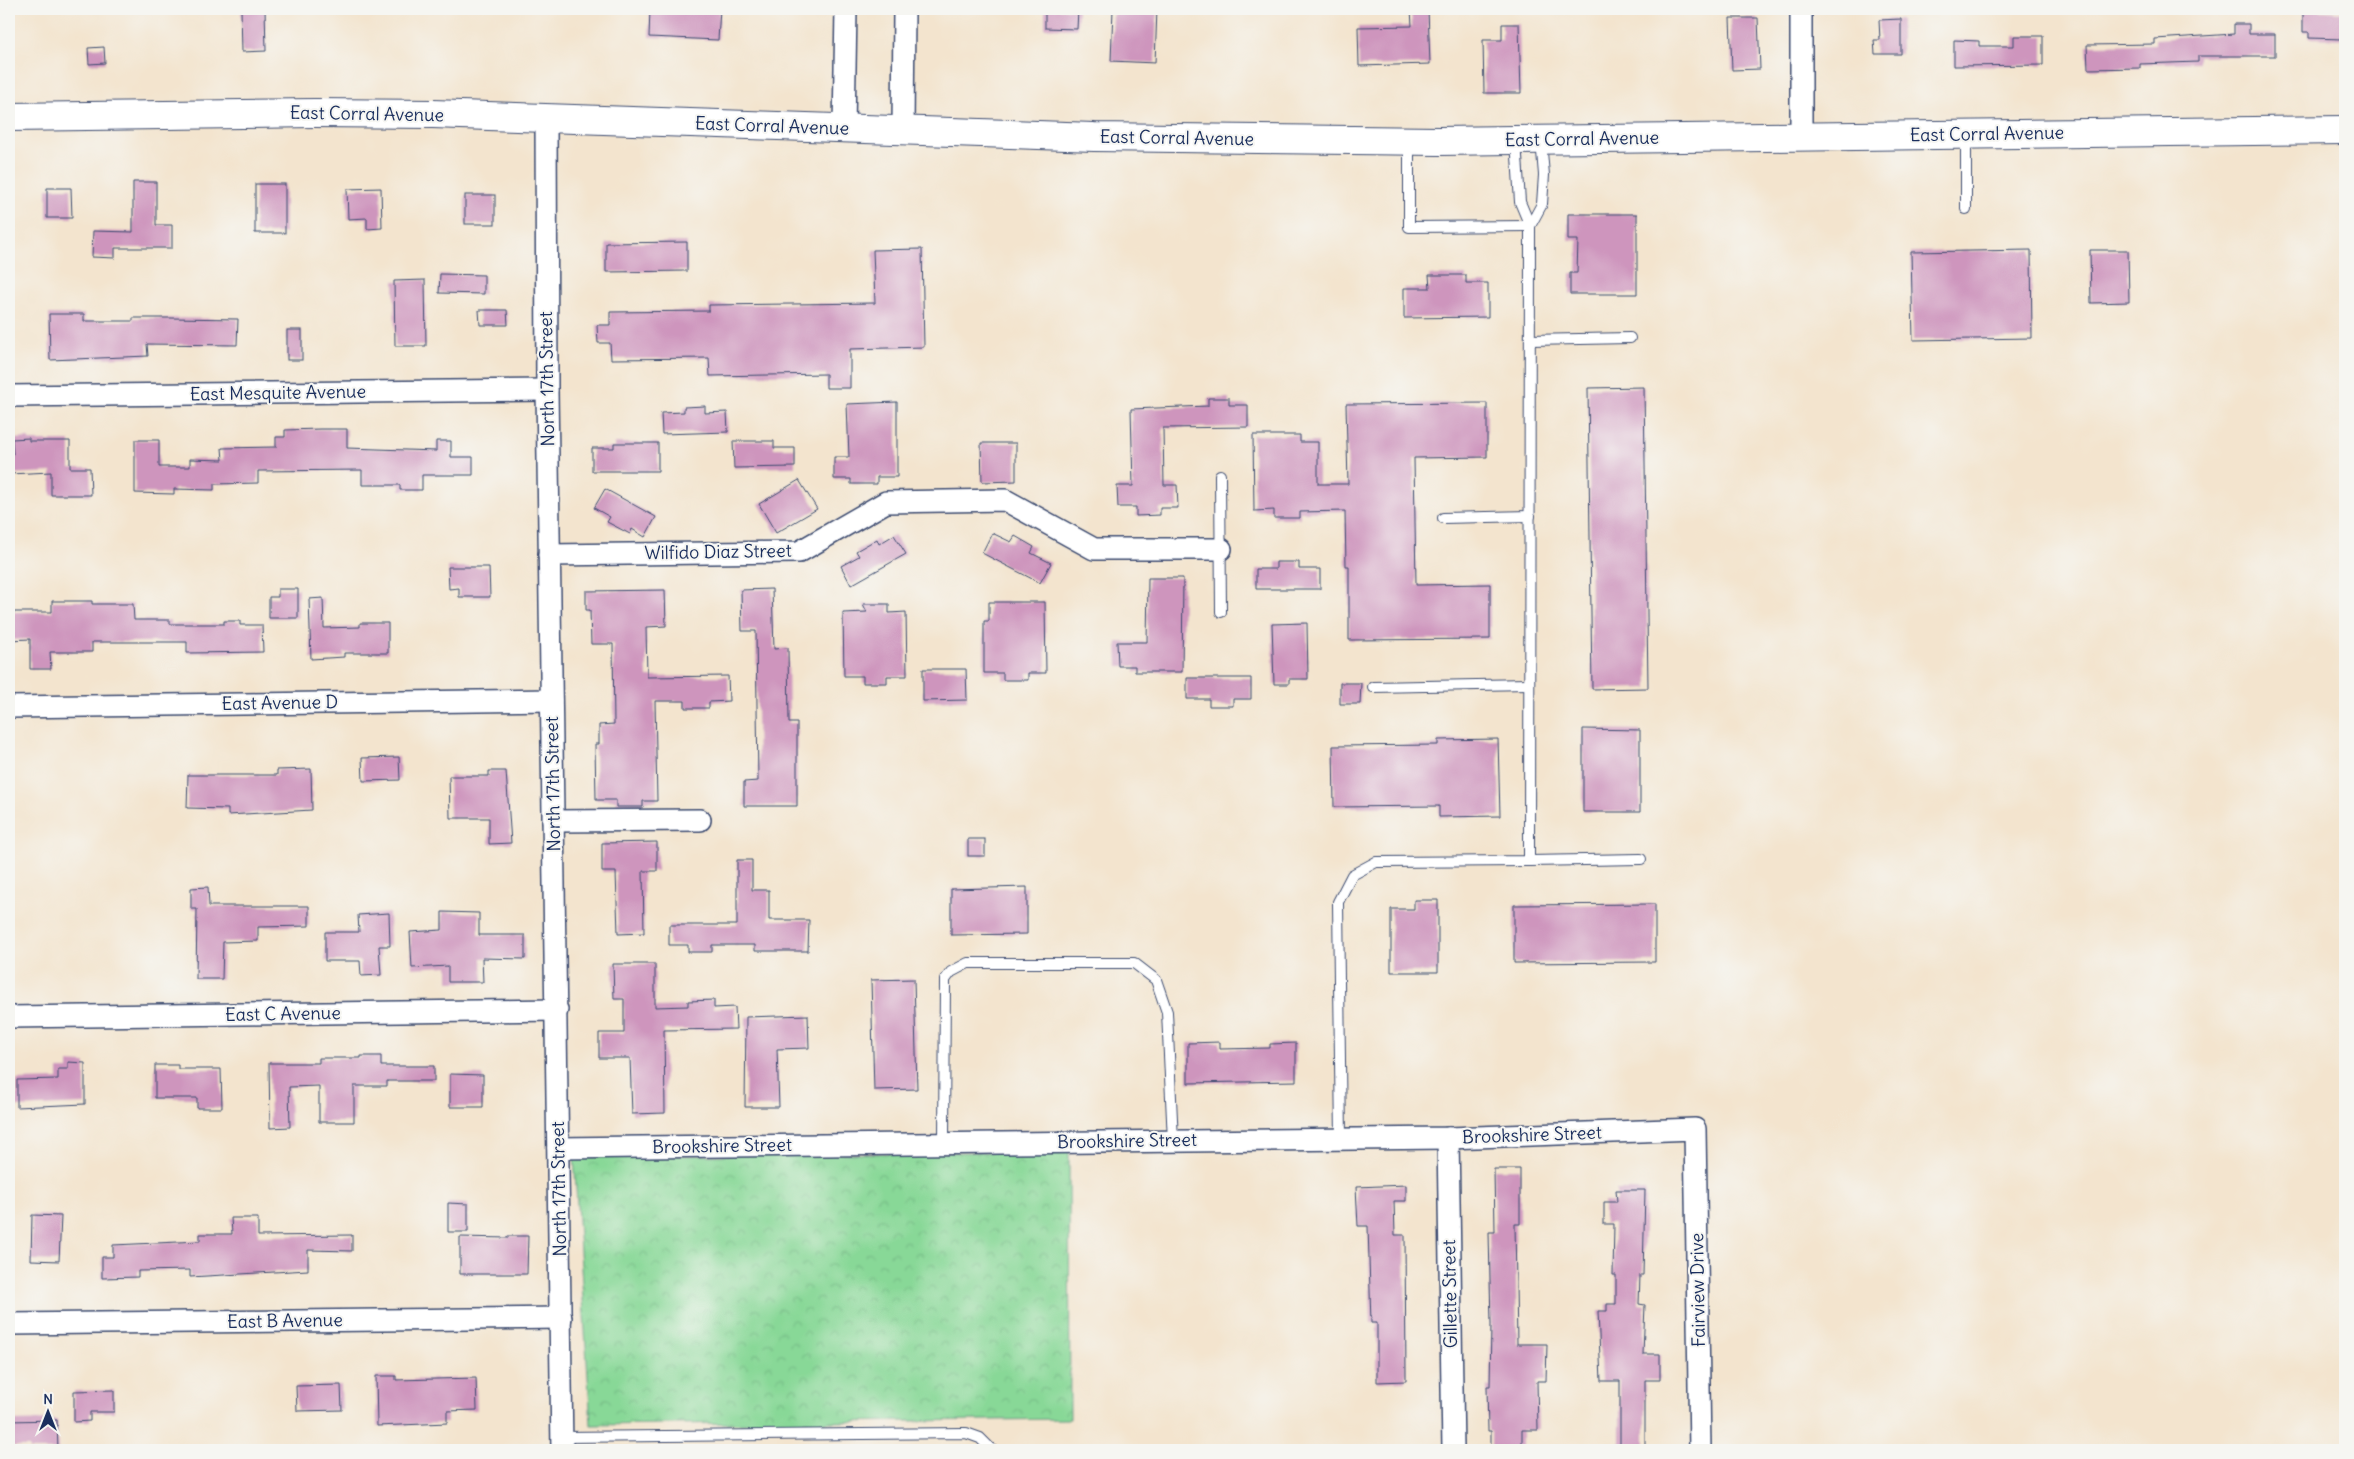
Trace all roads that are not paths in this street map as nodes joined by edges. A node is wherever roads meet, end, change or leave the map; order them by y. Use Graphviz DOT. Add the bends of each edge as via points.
graph roads {
  1 [pos="846,9"];
  2 [pos="904,9"];
  3 [pos="1802,9"];
  4 [pos="9,117"];
  5 [pos="546,118"];
  6 [pos="844,128"];
  7 [pos="903,130"];
  8 [pos="2345,130"];
  9 [pos="1966,135"];
  10 [pos="1802,137"];
  11 [pos="1528,140"];
  12 [pos="1409,141"];
  13 [pos="1966,209"];
  14 [pos="1530,226"];
  15 [pos="1630,338"];
  16 [pos="1530,340"];
  17 [pos="547,390"];
  18 [pos="9,396"];
  19 [pos="1220,475"];
  20 [pos="1530,516"];
  21 [pos="1443,518"];
  22 [pos="1221,549"];
  23 [pos="549,555"];
  24 [pos="1221,612"];
  25 [pos="1529,684"];
  26 [pos="1373,687"];
  27 [pos="551,700"];
  28 [pos="9,706"];
  29 [pos="700,820"];
  30 [pos="553,821"];
  31 [pos="1641,860"];
  32 [pos="1529,861"];
  33 [pos="557,1010"];
  34 [pos="9,1017"];
  35 [pos="1695,1129"];
  36 [pos="1448,1138"];
  37 [pos="1341,1139"];
  38 [pos="1173,1141"];
  39 [pos="944,1144"];
  40 [pos="558,1148"];
  41 [pos="561,1318"];
  42 [pos="9,1324"];
  43 [pos="561,1444"];
  44 [pos="992,1450"];
  45 [pos="1453,1450"];
  46 [pos="1700,1450"];
  1 -- 6 [label="street"];
  2 -- 7 [label="street"];
  3 -- 10 [label="street"];
  4 -- 5 [label="main road, East Corral Avenue" via="325,113"];
  5 -- 6 [label="main road, East Corral Avenue"];
  5 -- 17 [label="street, North 17th Street"];
  6 -- 7 [label="main road, East Corral Avenue"];
  7 -- 12 [label="main road, East Corral Avenue" via="1094,137"];
  8 -- 9 [label="main road, East Corral Avenue"];
  9 -- 10 [label="main road, East Corral Avenue"];
  9 -- 13 [label="lane"];
  10 -- 11 [label="main road, East Corral Avenue"];
  11 -- 12 [label="main road, East Corral Avenue"];
  11 -- 14 [label="lane" via="1520,202"];
  11 -- 14 [label="lane" via="1544,175 1542,204"];
  12 -- 14 [label="lane" via="1409,227"];
  14 -- 16 [label="lane"];
  15 -- 16 [label="lane"];
  16 -- 20 [label="lane"];
  17 -- 18 [label="street, East Mesquite Avenue"];
  17 -- 23 [label="street, North 17th Street"];
  19 -- 22 [label="lane"];
  20 -- 21 [label="lane"];
  20 -- 25 [label="lane"];
  22 -- 23 [label="street, Wilfido Diaz Street" via="1094,549 1005,500 886,502 799,552"];
  22 -- 24 [label="lane"];
  23 -- 27 [label="street, North 17th Street"];
  25 -- 26 [label="lane"];
  25 -- 32 [label="lane"];
  27 -- 28 [label="street, East Avenue D"];
  27 -- 30 [label="street, North 17th Street"];
  29 -- 30 [label="street"];
  30 -- 33 [label="street, North 17th Street"];
  31 -- 32 [label="lane"];
  32 -- 37 [label="lane" via="1376,862 1352,875 1338,902"];
  33 -- 34 [label="street, East C Avenue"];
  33 -- 40 [label="street, North 17th Street"];
  35 -- 36 [label="street, Brookshire Street"];
  35 -- 46 [label="street, Fairview Drive"];
  36 -- 37 [label="street, Brookshire Street"];
  36 -- 45 [label="street, Gillette Street"];
  37 -- 38 [label="street, Brookshire Street"];
  38 -- 39 [label="street, Brookshire Street"];
  38 -- 39 [label="lane" via="1167,1012 1156,980 1134,963 968,963 951,972 945,980"];
  39 -- 40 [label="street, Brookshire Street"];
  40 -- 41 [label="street, North 17th Street"];
  41 -- 42 [label="street, East B Avenue"];
  41 -- 43 [label="street, North 17th Street"];
  43 -- 44 [label="lane" via="966,1432 980,1438"];
}
